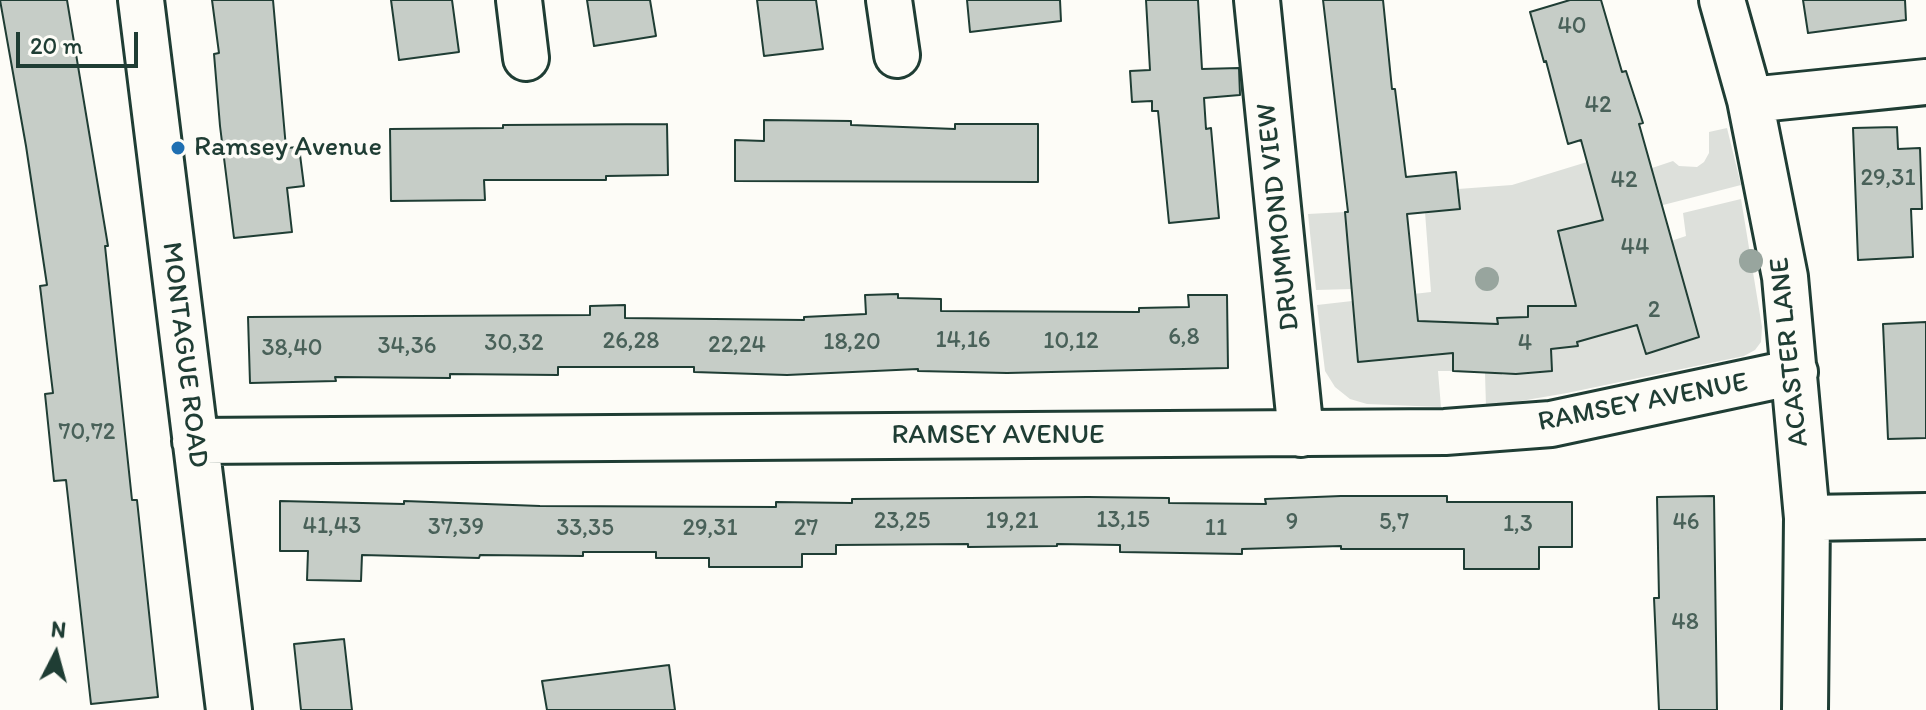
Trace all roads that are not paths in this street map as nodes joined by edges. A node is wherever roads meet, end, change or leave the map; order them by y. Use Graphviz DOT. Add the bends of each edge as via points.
graph roads {
  1 [pos="141,0"];
  2 [pos="519,0"];
  3 [pos="889,0"];
  4 [pos="1257,0"];
  5 [pos="1722,0"];
  6 [pos="897,55"];
  7 [pos="526,58"];
  8 [pos="1926,82"];
  9 [pos="1750,100"];
  10 [pos="1795,372"];
  11 [pos="1301,434"];
  12 [pos="195,441"];
  13 [pos="1926,516"];
  14 [pos="1807,518"];
  15 [pos="229,710"];
  16 [pos="1805,710"];
  1 -- 12 [label="street, MONTAGUE ROAD"];
  2 -- 7 [label="street"];
  3 -- 6 [label="street"];
  4 -- 11 [label="street, DRUMMOND VIEW"];
  5 -- 9 [label="street, ACASTER LANE"];
  8 -- 9 [label="street"];
  9 -- 10 [label="street, ACASTER LANE" via="1785,277"];
  10 -- 11 [label="street, RAMSEY AVENUE" via="1551,424"];
  10 -- 14 [label="street, ACASTER LANE"];
  11 -- 12 [label="street, RAMSEY AVENUE"];
  12 -- 15 [label="street, MONTAGUE ROAD"];
  13 -- 14 [label="street"];
  14 -- 16 [label="street, ACASTER LANE"];
}
